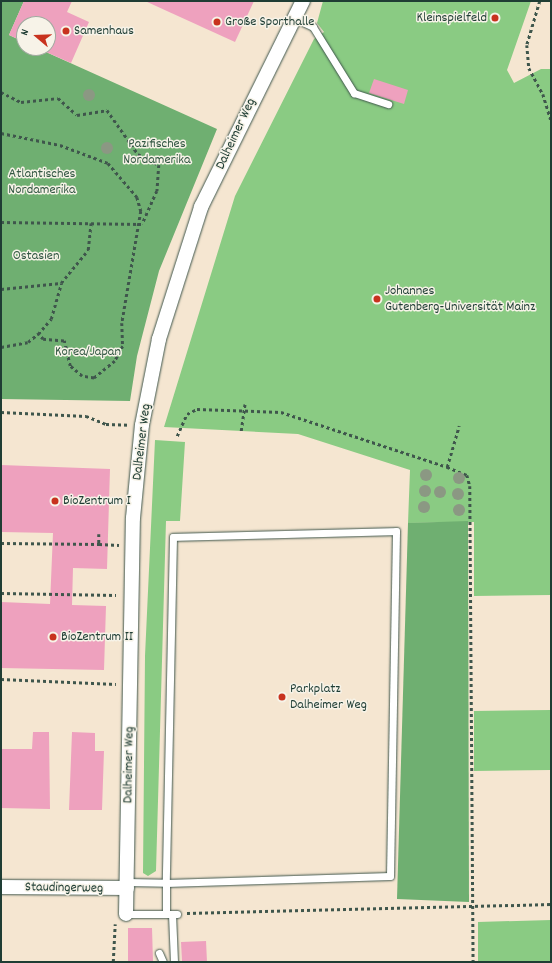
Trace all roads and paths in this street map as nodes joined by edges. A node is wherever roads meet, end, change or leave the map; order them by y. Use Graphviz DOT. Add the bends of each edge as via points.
graph roads {
  1 [pos="303,1"];
  2 [pos="540,1"];
  3 [pos="294,18"];
  4 [pos="1,92"];
  5 [pos="388,104"];
  6 [pos="551,121"];
  7 [pos="1,133"];
  8 [pos="1,222"];
  9 [pos="91,223"];
  10 [pos="141,224"];
  11 [pos="61,283"];
  12 [pos="1,289"];
  13 [pos="38,334"];
  14 [pos="1,346"];
  15 [pos="245,404"];
  16 [pos="1,412"];
  17 [pos="244,412"];
  18 [pos="142,425"];
  19 [pos="459,426"];
  20 [pos="241,431"];
  21 [pos="177,436"];
  22 [pos="447,466"];
  23 [pos="99,534"];
  24 [pos="1,543"];
  25 [pos="99,544"];
  26 [pos="132,546"];
  27 [pos="1,593"];
  28 [pos="132,595"];
  29 [pos="1,679"];
  30 [pos="130,684"];
  31 [pos="166,883"];
  32 [pos="127,885"];
  33 [pos="1,887"];
  34 [pos="551,904"];
  35 [pos="472,906"];
  36 [pos="126,914"];
  37 [pos="172,914"];
  38 [pos="159,953"];
  39 [pos="113,962"];
  40 [pos="163,962"];
  41 [pos="174,962"];
  42 [pos="473,962"];
  1 -- 3 [label="street, Dalheimer Weg"];
  2 -- 6 [label="path" via="527,45 529,68 543,94"];
  3 -- 5 [label="lane" via="313,28 354,93"];
  3 -- 18 [label="street, Dalheimer Weg" via="201,207 159,339"];
  4 -- 10 [label="path" via="21,102 58,98 77,115 107,110 138,154 160,165 158,191"];
  7 -- 10 [label="path" via="60,145 108,163 137,197"];
  8 -- 9 [label="path"];
  9 -- 10 [label="path"];
  9 -- 11 [label="path" via="88,250"];
  10 -- 13 [label="path" via="122,323 123,346 115,361 94,378 82,376 70,366 64,341 43,339"];
  11 -- 12 [label="path"];
  11 -- 13 [label="path" via="51,319"];
  13 -- 14 [label="path" via="28,342"];
  15 -- 17 [label="path"];
  16 -- 18 [label="path" via="86,416 106,424"];
  17 -- 20 [label="path"];
  17 -- 21 [label="path" via="197,409 187,414"];
  17 -- 22 [label="path" via="296,414"];
  18 -- 26 [label="street, Dalheimer Weg"];
  19 -- 22 [label="path"];
  22 -- 35 [label="path" via="469,478 472,601"];
  23 -- 25 [label="path"];
  24 -- 25 [label="path"];
  25 -- 26 [label="path"];
  26 -- 28 [label="street, Dalheimer Weg"];
  27 -- 28 [label="path"];
  28 -- 30 [label="street, Dalheimer Weg"];
  29 -- 30 [label="path"];
  30 -- 32 [label="street, Dalheimer Weg"];
  31 -- 31 [label="lane" via="390,876 396,531 173,537"];
  31 -- 32 [label="lane"];
  31 -- 37 [label="lane"];
  32 -- 33 [label="street, Staudingerweg" via="98,888"];
  32 -- 36 [label="street, Dalheimer Weg"];
  34 -- 35 [label="path"];
  35 -- 37 [label="path"];
  35 -- 42 [label="path"];
  36 -- 37 [label="lane"];
  36 -- 39 [label="path" via="114,924"];
  37 -- 41 [label="lane"];
  38 -- 40 [label="lane"];
}
